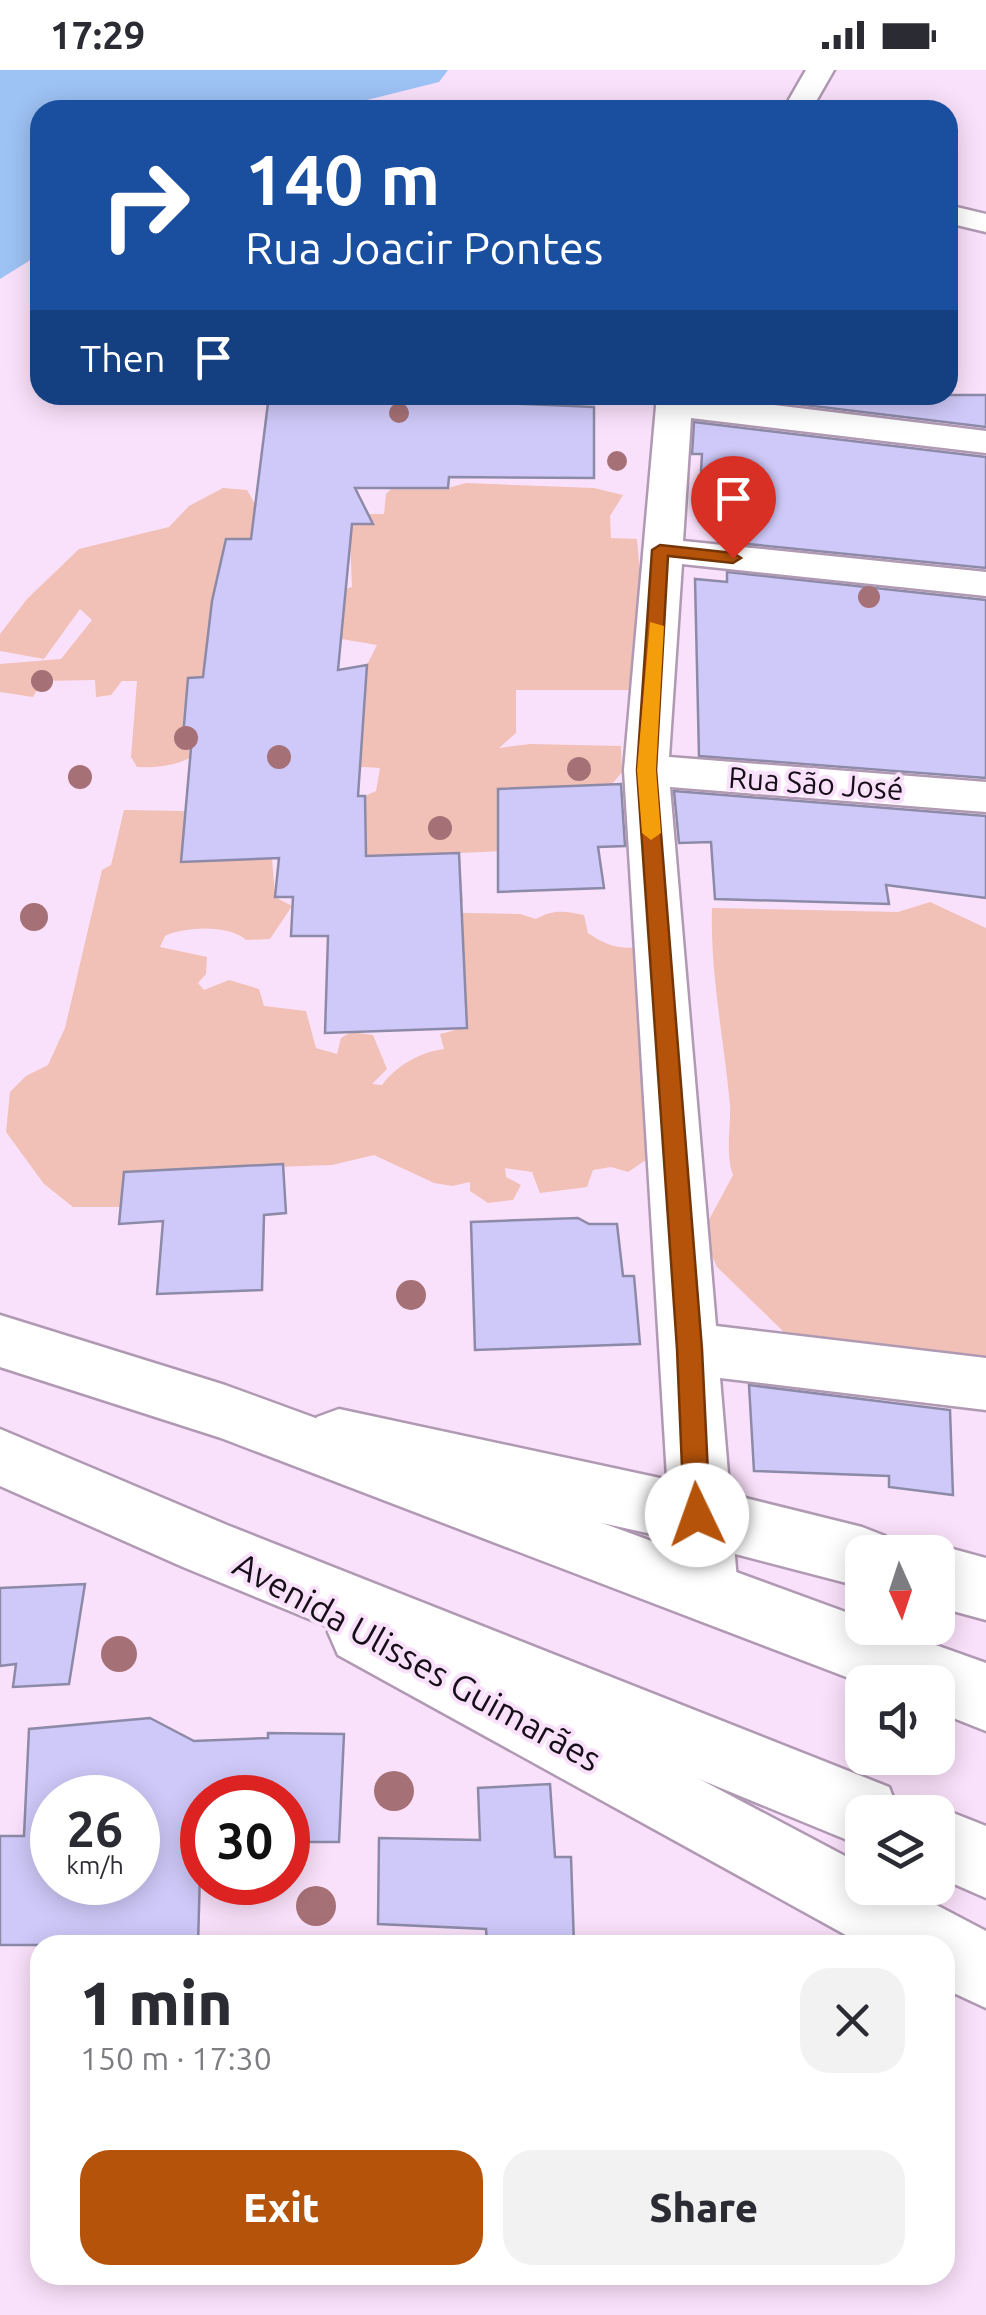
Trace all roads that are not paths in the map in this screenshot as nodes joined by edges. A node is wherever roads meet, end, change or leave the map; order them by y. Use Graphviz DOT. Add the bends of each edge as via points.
graph roads {
  1 [pos="820,70"];
  2 [pos="802,100"];
  3 [pos="958,216"];
  4 [pos="986,222"];
  5 [pos="674,405"];
  6 [pos="711,405"];
  7 [pos="986,442"];
  8 [pos="660,550"];
  9 [pos="986,584"];
  10 [pos="646,770"];
  11 [pos="986,797"];
  12 [pos="0,1341"];
  13 [pos="690,1349"];
  14 [pos="986,1384"];
  15 [pos="224,1412"];
  16 [pos="0,1457"];
  17 [pos="697,1515"];
  18 [pos="205,1546"];
  19 [pos="845,1553"];
  20 [pos="955,1581"];
  21 [pos="986,1589"];
  22 [pos="706,1592"];
  23 [pos="986,1698"];
  24 [pos="845,1804"];
  25 [pos="955,1849"];
  26 [pos="986,1862"];
  27 [pos="919,1935"];
  28 [pos="955,1955"];
  29 [pos="986,1972"];
  1 -- 2 [label="street"];
  3 -- 4 [label="street"];
  5 -- 8 [label="street"];
  6 -- 7 [label="street"];
  8 -- 9 [label="street"];
  8 -- 10 [label="street"];
  10 -- 11 [label="street, Rua São José"];
  10 -- 13 [label="street"];
  12 -- 15 [label="street"];
  13 -- 14 [label="street"];
  13 -- 17 [label="street"];
  15 -- 17 [label="street"];
  15 -- 22 [label="street"];
  16 -- 18 [label="street"];
  17 -- 19 [label="street"];
  17 -- 22 [label="street"];
  18 -- 24 [label="street, Avenida Ulisses Guimarães"];
  18 -- 27 [label="street, Avenida Ulisses Guimarães"];
  20 -- 21 [label="street"];
  22 -- 23 [label="street"];
  25 -- 26 [label="street"];
  28 -- 29 [label="street"];
}
